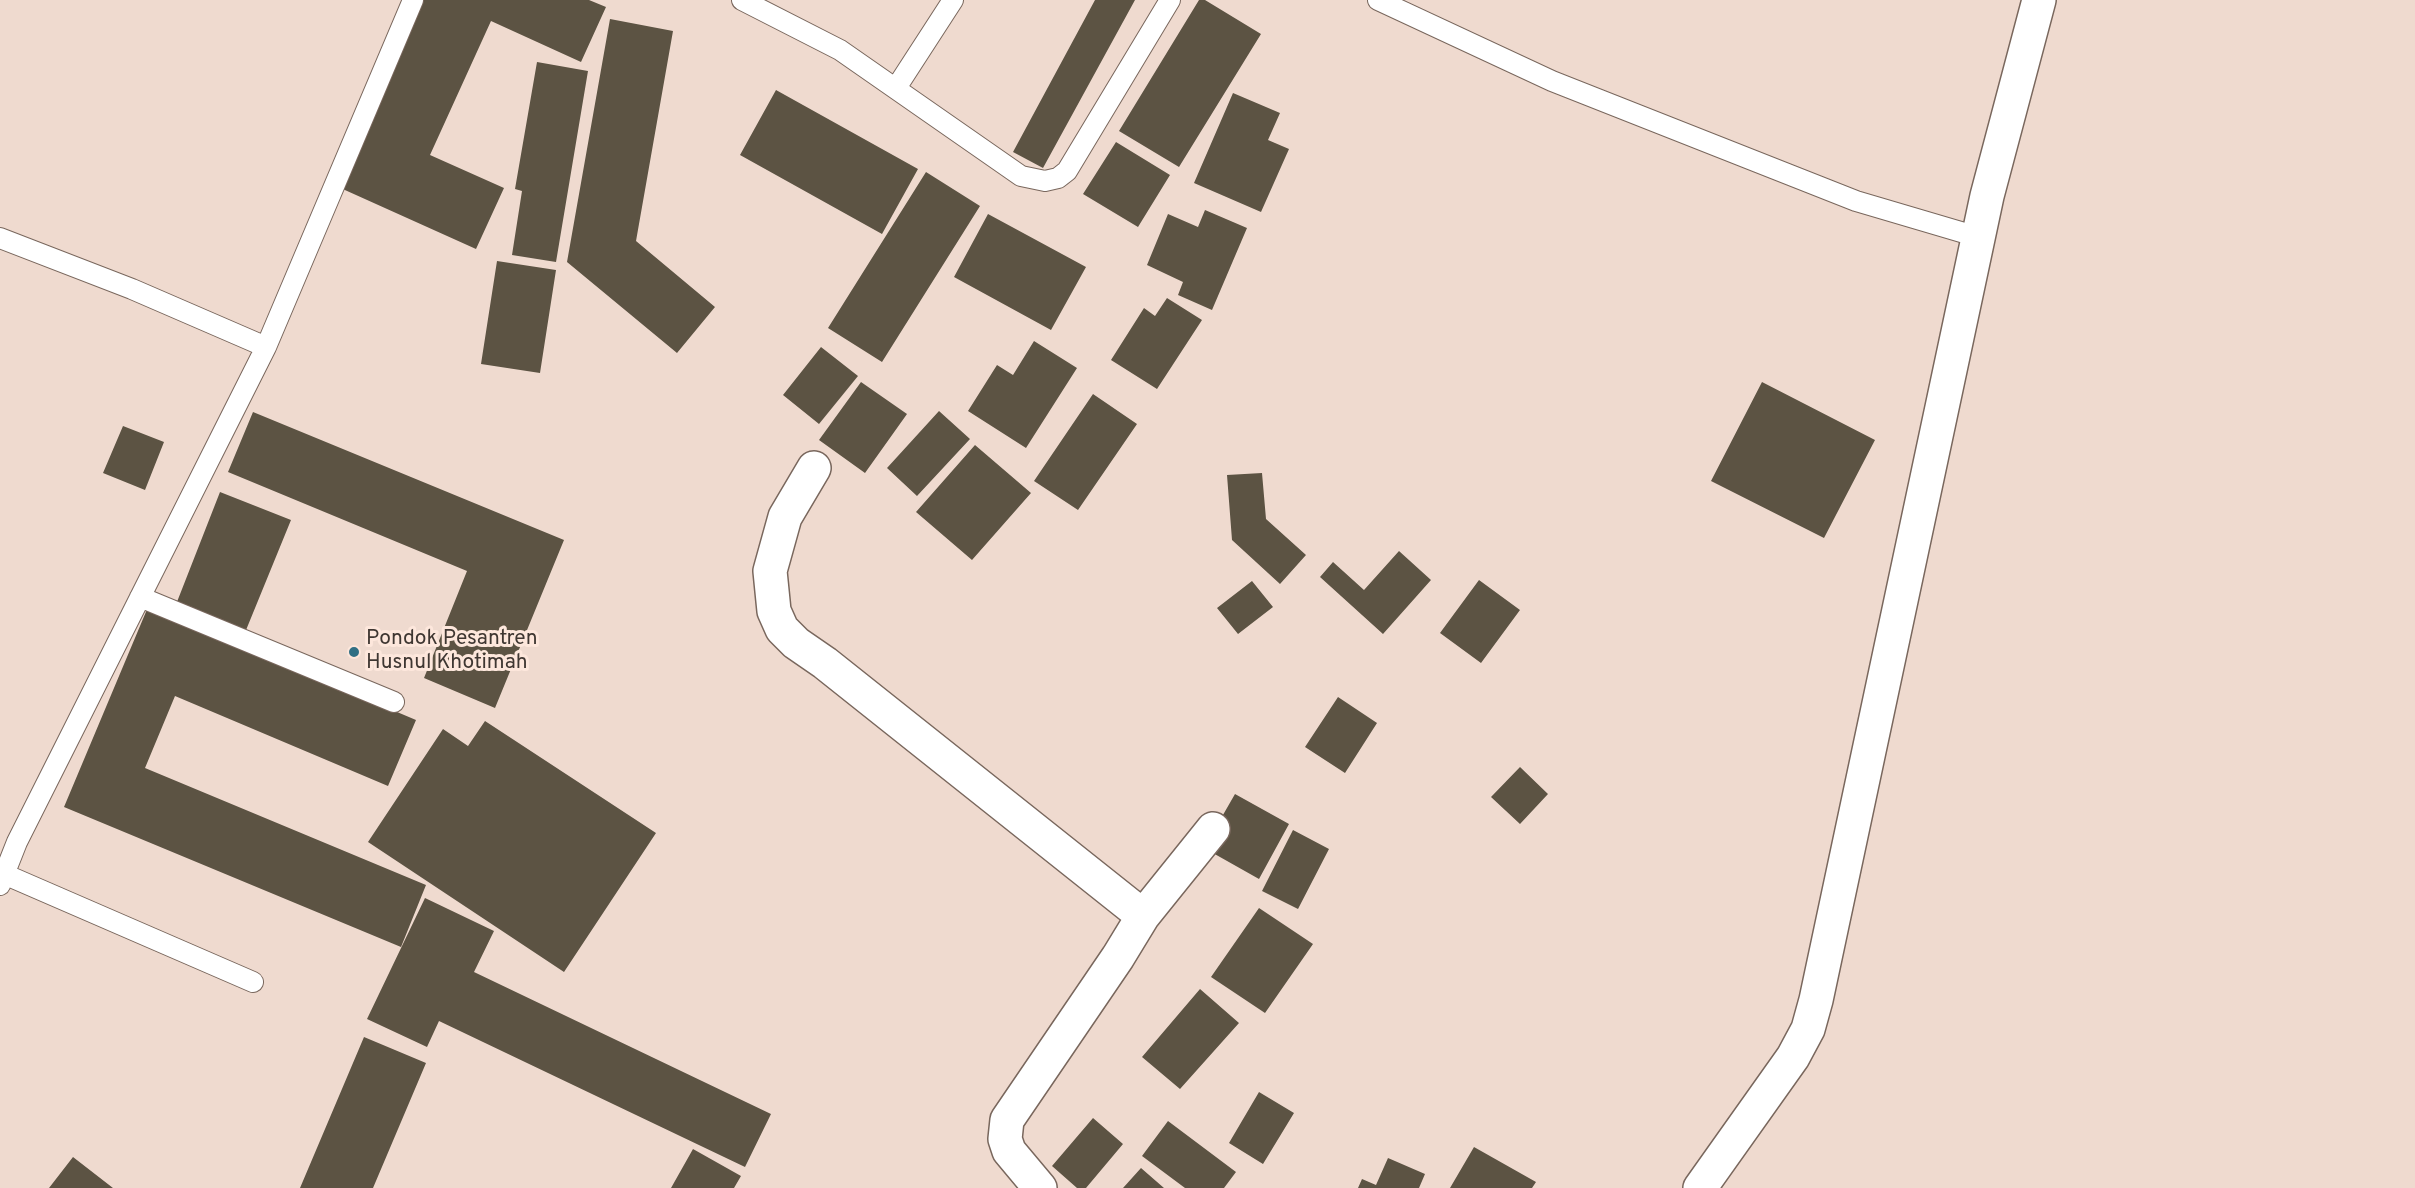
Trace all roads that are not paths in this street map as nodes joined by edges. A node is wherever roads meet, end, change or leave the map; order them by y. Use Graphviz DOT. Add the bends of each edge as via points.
graph roads {
  1 [pos="412,0"];
  2 [pos="742,0"];
  3 [pos="953,0"];
  4 [pos="1170,0"];
  5 [pos="1378,0"];
  6 [pos="2039,0"];
  7 [pos="896,88"];
  8 [pos="1978,237"];
  9 [pos="0,238"];
  10 [pos="266,347"];
  11 [pos="814,468"];
  12 [pos="140,597"];
  13 [pos="394,702"];
  14 [pos="1213,829"];
  15 [pos="8,837"];
  16 [pos="2,880"];
  17 [pos="1143,916"];
  18 [pos="253,982"];
  19 [pos="1040,1188"];
  20 [pos="1701,1188"];
  1 -- 10 [label="lane"];
  2 -- 7 [label="lane" via="840,50"];
  3 -- 7 [label="lane"];
  4 -- 7 [label="lane" via="1087,142 1058,178 1045,181 1021,176"];
  5 -- 8 [label="lane" via="1574,90 1856,201"];
  6 -- 8 [label="street"];
  8 -- 20 [label="street" via="1808,1029 1793,1057"];
  9 -- 10 [label="lane"];
  10 -- 12 [label="lane"];
  11 -- 17 [label="street" via="785,517 770,570 774,611 782,629"];
  12 -- 13 [label="lane"];
  12 -- 15 [label="lane"];
  14 -- 17 [label="street"];
  15 -- 16 [label="lane"];
  16 -- 18 [label="lane"];
  17 -- 19 [label="street" via="1004,1127 1010,1151"];
}
